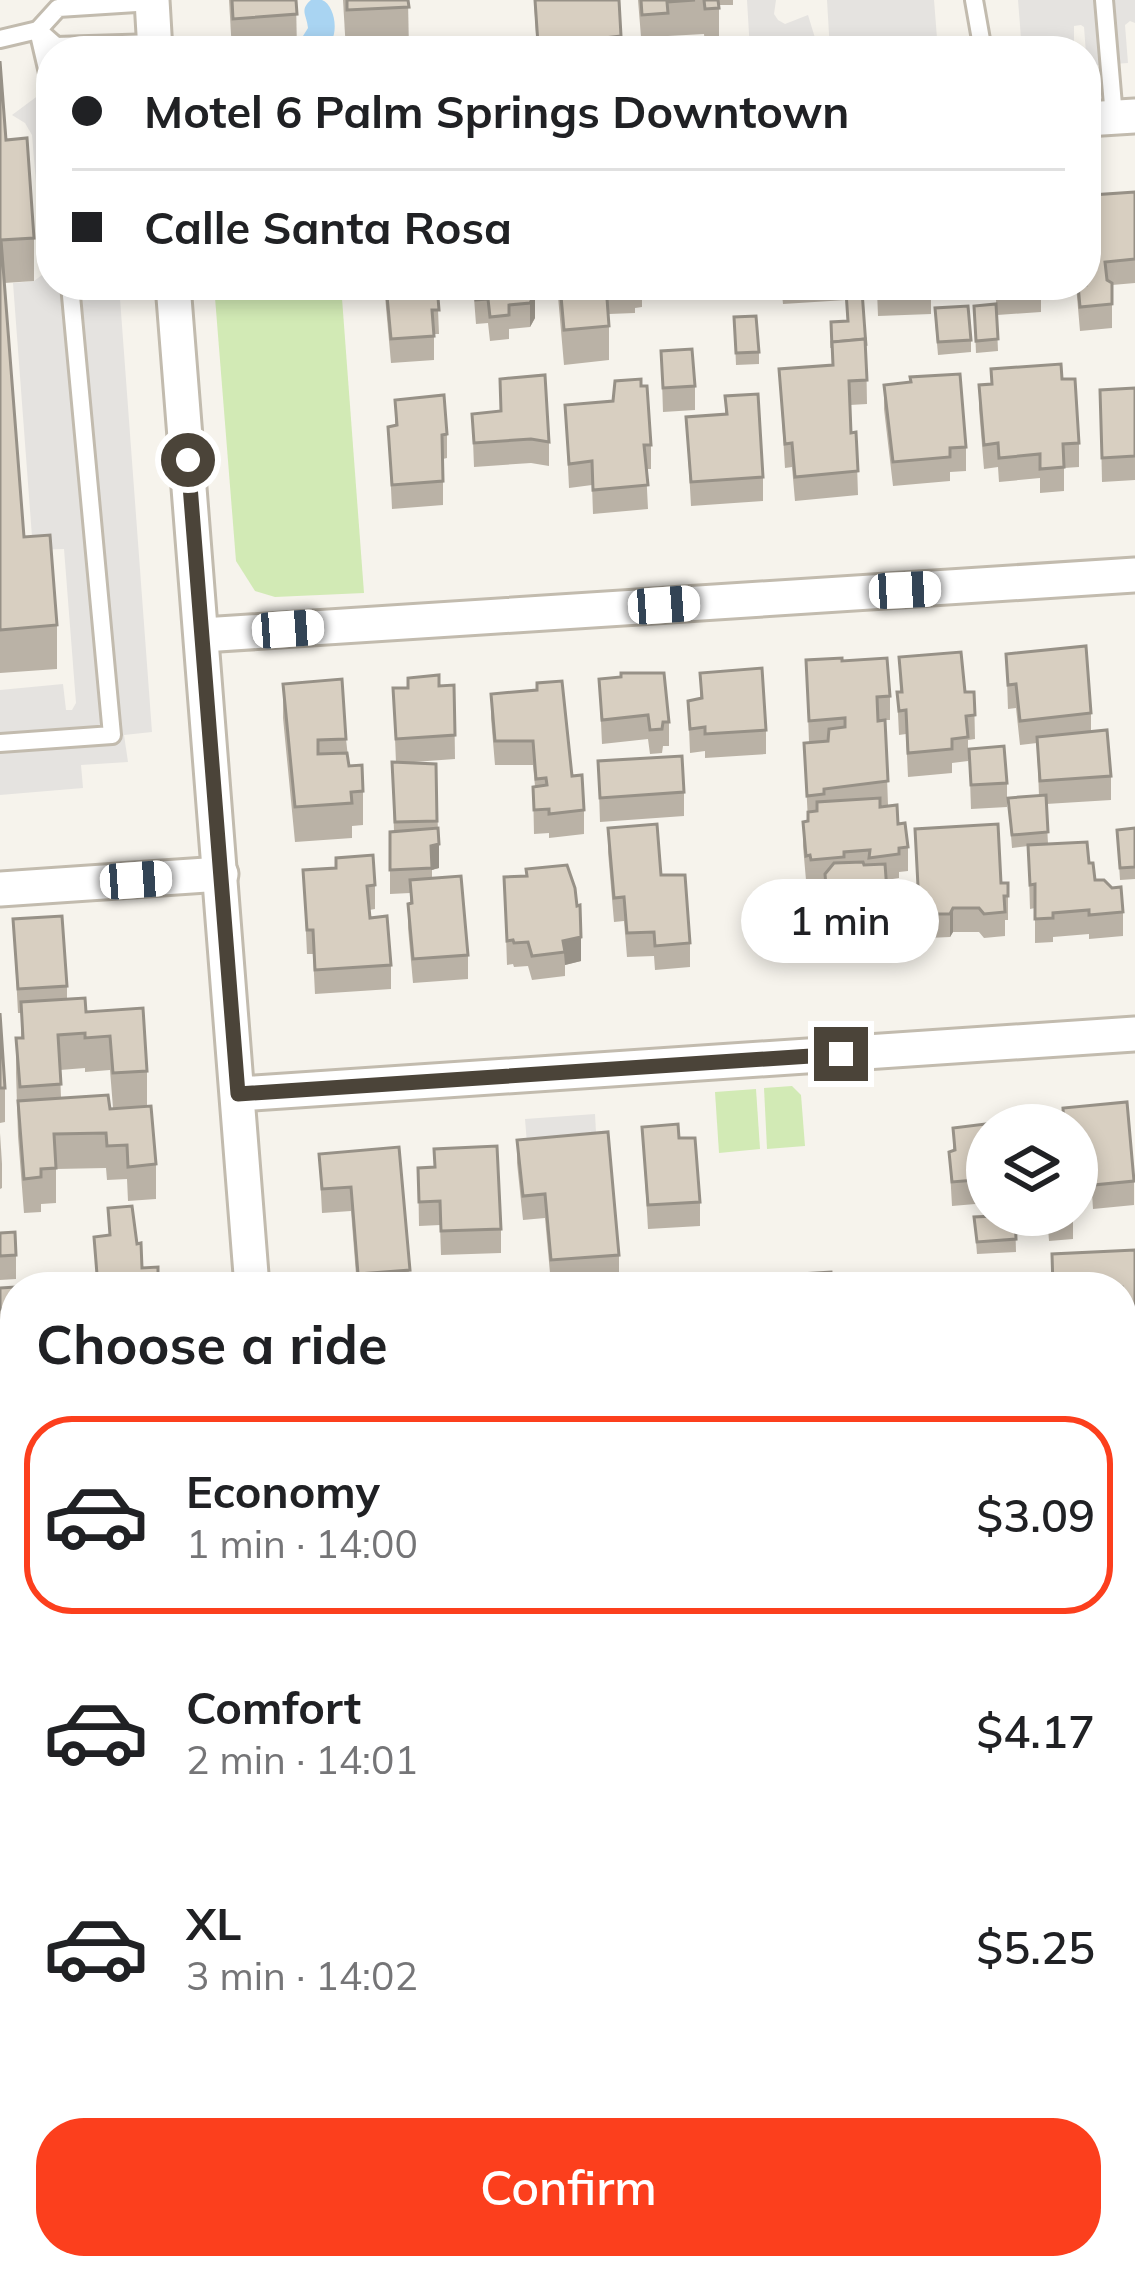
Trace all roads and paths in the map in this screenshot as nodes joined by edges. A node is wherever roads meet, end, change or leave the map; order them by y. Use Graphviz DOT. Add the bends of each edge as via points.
graph roads {
  1 [pos="974,0"];
  2 [pos="1104,0"];
  3 [pos="152,1"];
  4 [pos="38,30"];
  5 [pos="39,36"];
  6 [pos="45,36"];
  7 [pos="154,36"];
  8 [pos="980,36"];
  9 [pos="0,39"];
  10 [pos="1112,117"];
  11 [pos="71,300"];
  12 [pos="174,300"];
  13 [pos="1135,575"];
  14 [pos="202,635"];
  15 [pos="0,743"];
  16 [pos="221,874"];
  17 [pos="0,889"];
  18 [pos="1135,1034"];
  19 [pos="238,1094"];
  20 [pos="251,1272"];
  1 -- 8 [label="lane"];
  2 -- 10 [label="lane"];
  3 -- 4 [label="lane" via="58,8"];
  3 -- 7 [label="street"];
  4 -- 5 [label="lane"];
  4 -- 6 [label="lane"];
  4 -- 9 [label="lane"];
  11 -- 15 [label="lane" via="112,736"];
  12 -- 14 [label="street"];
  13 -- 14 [label="street"];
  14 -- 16 [label="street"];
  16 -- 17 [label="street"];
  16 -- 19 [label="street"];
  18 -- 19 [label="street"];
  19 -- 20 [label="street"];
}
